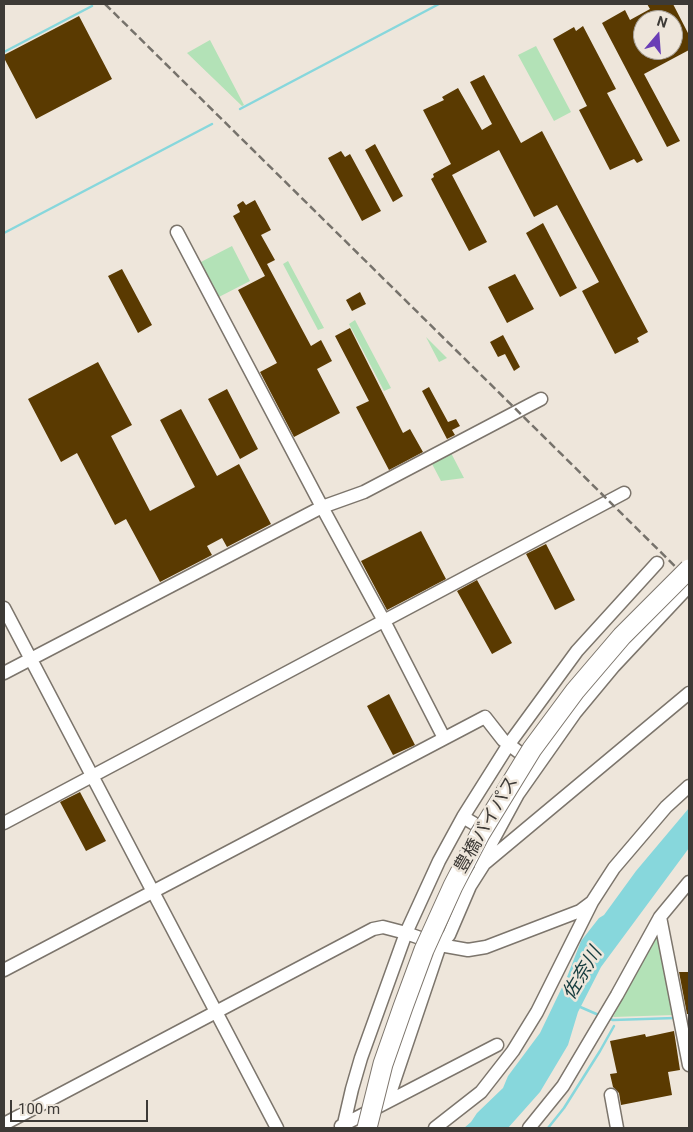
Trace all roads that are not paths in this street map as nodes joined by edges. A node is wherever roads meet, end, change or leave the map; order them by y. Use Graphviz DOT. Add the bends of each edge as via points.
graph roads {
  1 [pos="177,232"];
  2 [pos="541,399"];
  3 [pos="624,493"];
  4 [pos="322,507"];
  5 [pos="657,563"];
  6 [pos="689,569"];
  7 [pos="689,576"];
  8 [pos="689,586"];
  9 [pos="4,608"];
  10 [pos="384,621"];
  11 [pos="30,659"];
  12 [pos="4,673"];
  13 [pos="689,693"];
  14 [pos="444,738"];
  15 [pos="509,744"];
  16 [pos="537,766"];
  17 [pos="92,777"];
  18 [pos="689,786"];
  19 [pos="463,817"];
  20 [pos="4,823"];
  21 [pos="494,836"];
  22 [pos="689,882"];
  23 [pos="470,886"];
  24 [pos="152,892"];
  25 [pos="592,902"];
  26 [pos="660,917"];
  27 [pos="406,933"];
  28 [pos="440,945"];
  29 [pos="4,970"];
  30 [pos="216,1012"];
  31 [pos="496,1045"];
  32 [pos="689,1065"];
  33 [pos="610,1095"];
  34 [pos="387,1102"];
  35 [pos="4,1124"];
  36 [pos="341,1127"];
  37 [pos="277,1128"];
  38 [pos="367,1128"];
  39 [pos="373,1128"];
  40 [pos="435,1128"];
  41 [pos="529,1128"];
  42 [pos="618,1128"];
  1 -- 4 [label="street"];
  2 -- 4 [label="street" via="364,492"];
  3 -- 10 [label="street"];
  4 -- 10 [label="street"];
  4 -- 11 [label="street"];
  5 -- 15 [label="street" via="577,651"];
  6 -- 38 [label="highway, 豊橋バイパス, bridge" via="622,636 575,690 532,749 480,834 452,886 402,1007"];
  7 -- 39 [label="highway, 豊橋バイパス" via="657,607 580,695 537,752 485,837 458,888 407,1009"];
  8 -- 16 [label="street" via="614,666"];
  9 -- 11 [label="street"];
  10 -- 14 [label="street"];
  10 -- 17 [label="street"];
  11 -- 12 [label="street"];
  11 -- 17 [label="street"];
  13 -- 23 [label="street" via="484,864"];
  14 -- 15 [label="street" via="484,717"];
  14 -- 24 [label="street"];
  15 -- 16 [label="street"];
  15 -- 19 [label="street"];
  16 -- 21 [label="street"];
  17 -- 20 [label="street"];
  17 -- 24 [label="street"];
  18 -- 25 [label="street" via="643,833 614,868"];
  19 -- 21 [label="street"];
  19 -- 27 [label="street"];
  21 -- 23 [label="street"];
  22 -- 26 [label="street"];
  23 -- 28 [label="street" via="449,935"];
  24 -- 29 [label="street"];
  24 -- 30 [label="street"];
  25 -- 28 [label="street" via="580,911 486,947 468,950"];
  25 -- 40 [label="street" via="537,1012 513,1051 481,1092"];
  26 -- 32 [label="street"];
  26 -- 41 [label="street" via="571,1072"];
  27 -- 28 [label="street"];
  27 -- 30 [label="street" via="383,927 373,929"];
  27 -- 36 [label="street" via="361,1058"];
  28 -- 34 [label="street"];
  30 -- 35 [label="street"];
  30 -- 37 [label="street"];
  31 -- 34 [label="street"];
  33 -- 42 [label="street"];
  34 -- 36 [label="street"];
}
